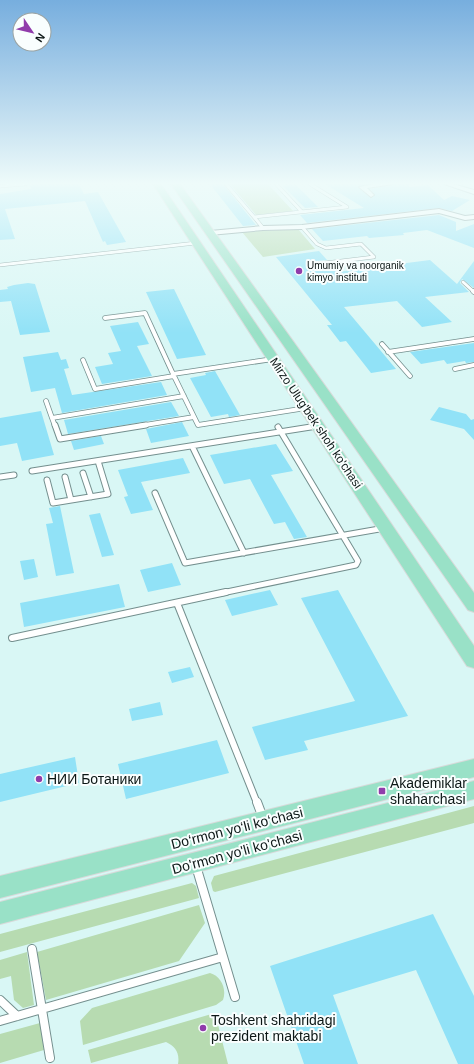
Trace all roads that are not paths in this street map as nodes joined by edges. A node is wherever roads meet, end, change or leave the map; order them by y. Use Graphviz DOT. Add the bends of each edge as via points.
graph roads {
  1 [pos="190,234"];
  2 [pos="210,234"];
  3 [pos="231,234"];
  4 [pos="308,234"];
  5 [pos="212,237"];
  6 [pos="196,243"];
  7 [pos="316,264"];
  8 [pos="0,265"];
  9 [pos="463,282"];
  10 [pos="474,292"];
  11 [pos="105,318"];
  12 [pos="474,339"];
  13 [pos="382,344"];
  14 [pos="388,352"];
  15 [pos="273,359"];
  16 [pos="83,360"];
  17 [pos="474,365"];
  18 [pos="455,369"];
  19 [pos="174,375"];
  20 [pos="410,376"];
  21 [pos="184,396"];
  22 [pos="46,401"];
  23 [pos="306,408"];
  24 [pos="194,417"];
  25 [pos="52,418"];
  26 [pos="318,425"];
  27 [pos="278,428"];
  28 [pos="192,446"];
  29 [pos="98,461"];
  30 [pos="32,471"];
  31 [pos="83,473"];
  32 [pos="14,475"];
  33 [pos="0,477"];
  34 [pos="65,477"];
  35 [pos="47,480"];
  36 [pos="155,493"];
  37 [pos="90,497"];
  38 [pos="71,500"];
  39 [pos="386,528"];
  40 [pos="343,536"];
  41 [pos="244,553"];
  42 [pos="177,603"];
  43 [pos="474,606"];
  44 [pos="12,638"];
  45 [pos="474,661"];
  46 [pos="468,767"];
  47 [pos="474,790"];
  48 [pos="264,821"];
  49 [pos="195,863"];
  50 [pos="0,887"];
  51 [pos="0,913"];
  52 [pos="32,949"];
  53 [pos="223,957"];
  54 [pos="235,997"];
  55 [pos="0,1000"];
  56 [pos="41,1010"];
  57 [pos="17,1016"];
  58 [pos="0,1021"];
  59 [pos="50,1058"];
  1 -- 6 [label="main road, Mirzo Ulug'bek shoh ko'chasi"];
  2 -- 5 [label="main road, Mirzo Ulug'bek shoh ko'chasi"];
  3 -- 5 [label="street"];
  4 -- 7 [label="lane" via="326,248 361,244 374,256"];
  5 -- 6 [label="main road"];
  5 -- 43 [label="main road, Mirzo Ulug'bek shoh ko'chasi"];
  6 -- 8 [label="lane"];
  6 -- 15 [label="main road, Mirzo Ulug'bek shoh ko'chasi"];
  9 -- 10 [label="lane"];
  11 -- 19 [label="lane" via="145,313"];
  12 -- 14 [label="lane"];
  13 -- 14 [label="lane"];
  14 -- 20 [label="lane"];
  15 -- 19 [label="lane"];
  15 -- 23 [label="main road, Mirzo Ulug'bek shoh ko'chasi"];
  16 -- 19 [label="lane" via="95,389"];
  17 -- 18 [label="lane"];
  19 -- 21 [label="lane"];
  21 -- 24 [label="lane"];
  21 -- 25 [label="lane"];
  22 -- 25 [label="lane"];
  23 -- 24 [label="lane" via="198,425"];
  23 -- 26 [label="main road, Mirzo Ulug'bek shoh ko'chasi"];
  24 -- 25 [label="lane" via="60,440"];
  26 -- 28 [label="lane"];
  26 -- 39 [label="main road, Mirzo Ulug'bek shoh ko'chasi"];
  27 -- 40 [label="lane"];
  28 -- 29 [label="lane"];
  28 -- 41 [label="lane"];
  29 -- 30 [label="lane"];
  29 -- 37 [label="lane" via="108,494"];
  31 -- 37 [label="lane"];
  32 -- 33 [label="lane"];
  34 -- 38 [label="lane"];
  35 -- 38 [label="lane" via="53,504"];
  36 -- 41 [label="lane" via="185,563"];
  37 -- 38 [label="lane"];
  39 -- 40 [label="lane"];
  39 -- 45 [label="main road, Mirzo Ulug'bek shoh ko'chasi"];
  40 -- 41 [label="lane"];
  40 -- 42 [label="lane" via="358,561 356,565"];
  42 -- 44 [label="lane"];
  42 -- 48 [label="lane"];
  46 -- 48 [label="main road, Do‘rmon yo‘li ko‘chasi"];
  47 -- 49 [label="main road, Do'rmon yo'li ko'chasi"];
  48 -- 50 [label="main road, Do‘rmon yo‘li ko‘chasi"];
  49 -- 51 [label="main road, Do'rmon yo'li ko'chasi"];
  49 -- 53 [label="lane"];
  52 -- 56 [label="lane"];
  53 -- 54 [label="lane"];
  53 -- 56 [label="lane"];
  55 -- 57 [label="lane"];
  56 -- 57 [label="lane"];
  56 -- 59 [label="lane"];
  57 -- 58 [label="lane"];
}
